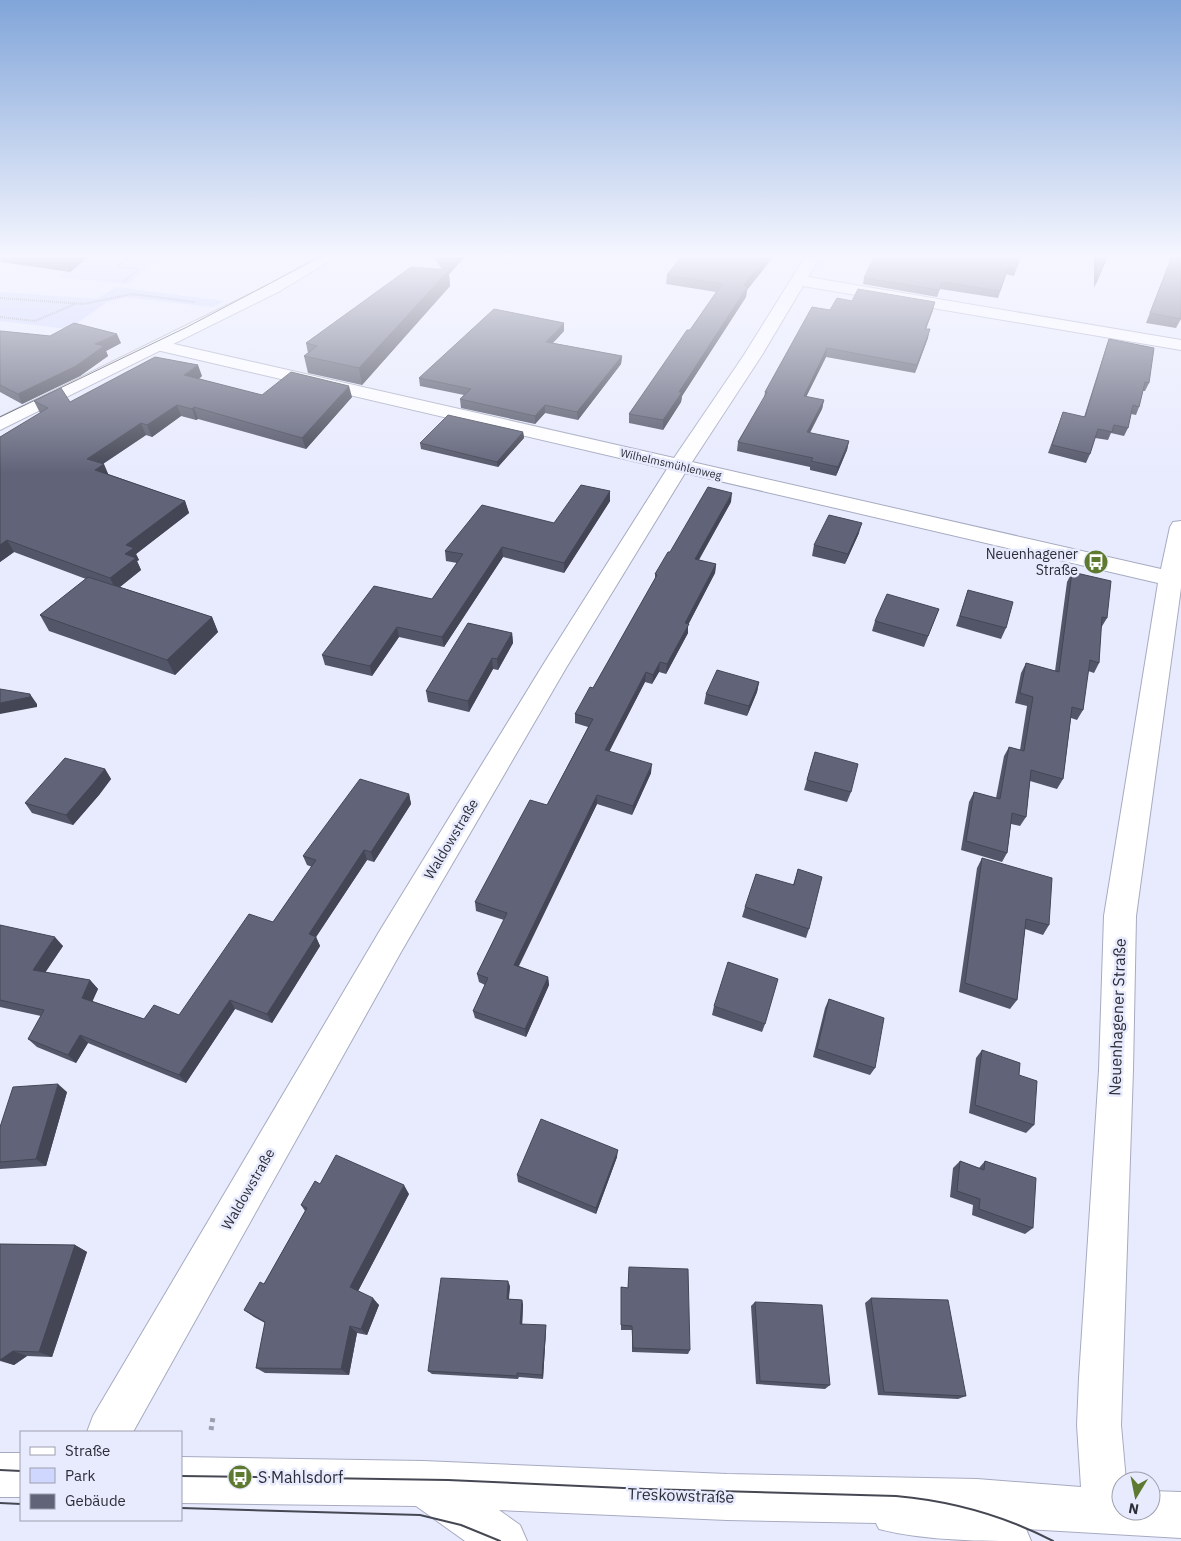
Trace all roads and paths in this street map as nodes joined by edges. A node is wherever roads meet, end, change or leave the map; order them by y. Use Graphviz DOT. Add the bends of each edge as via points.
graph roads {
  1 [pos="194,329"];
  2 [pos="768,329"];
  3 [pos="1086,329"];
  4 [pos="1181,345"];
  5 [pos="161,346"];
  6 [pos="0,424"];
  7 [pos="679,466"];
  8 [pos="1181,527"];
  9 [pos="1176,580"];
  10 [pos="213,1417"];
  11 [pos="211,1430"];
  12 [pos="110,1431"];
  13 [pos="0,1475"];
  14 [pos="20,1475"];
  15 [pos="182,1480"];
  16 [pos="424,1484"];
  17 [pos="826,1499"];
  18 [pos="1106,1512"];
  19 [pos="1181,1515"];
  20 [pos="504,1541"];
  21 [pos="1008,1541"];
  1 -- 5 [label="street"];
  2 -- 7 [label="street, Waldowstraße"];
  3 -- 4 [label="street"];
  5 -- 6 [label="street"];
  5 -- 7 [label="street, Wilhelmsmühlenweg"];
  7 -- 9 [label="street, Wilhelmsmühlenweg"];
  7 -- 12 [label="street, Waldowstraße" via="400,925"];
  8 -- 9 [label="street, Neuenhagener Straße"];
  9 -- 18 [label="street, Neuenhagener Straße" via="1120,916 1116,1070 1100,1378 1099,1425"];
  10 -- 11 [label="path"];
  13 -- 14 [label="street"];
  15 -- 16 [label="street, Treskowstraße"];
  16 -- 17 [label="street, Treskowstraße"];
  16 -- 20 [label="street"];
  17 -- 18 [label="street, Treskowstraße" via="978,1502"];
  17 -- 21 [label="street" via="948,1524"];
  18 -- 19 [label="street, Treskowstraße"];
}
